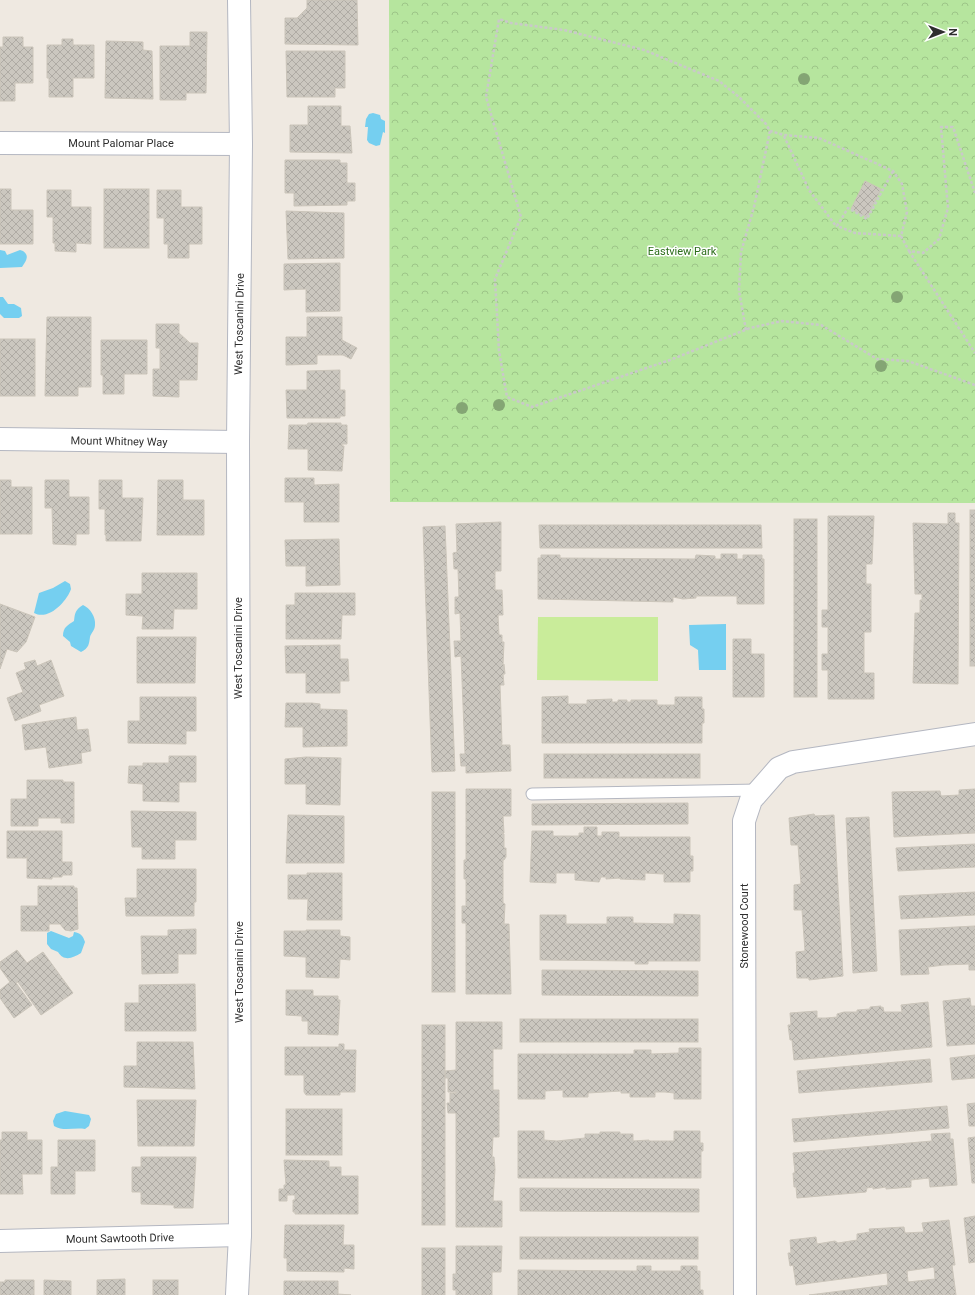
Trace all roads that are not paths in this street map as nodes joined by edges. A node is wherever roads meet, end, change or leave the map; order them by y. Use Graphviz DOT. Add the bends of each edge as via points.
graph roads {
  1 [pos="239,0"];
  2 [pos="0,143"];
  3 [pos="241,144"];
  4 [pos="0,439"];
  5 [pos="238,442"];
  6 [pos="975,734"];
  7 [pos="760,790"];
  8 [pos="532,794"];
  9 [pos="240,1235"];
  10 [pos="0,1241"];
  11 [pos="237,1295"];
  12 [pos="745,1295"];
  1 -- 3 [label="street, West Toscanini Drive"];
  2 -- 3 [label="street, Mount Palomar Place"];
  3 -- 5 [label="street, West Toscanini Drive"];
  4 -- 5 [label="street, Mount Whitney Way"];
  5 -- 9 [label="street, West Toscanini Drive"];
  6 -- 7 [label="street, Stonewood Court" via="792,762 779,768"];
  7 -- 8 [label="lane"];
  7 -- 12 [label="street, Stonewood Court" via="751,800 744,821"];
  9 -- 10 [label="street, Mount Sawtooth Drive"];
  9 -- 11 [label="street, West Toscanini Drive"];
}
